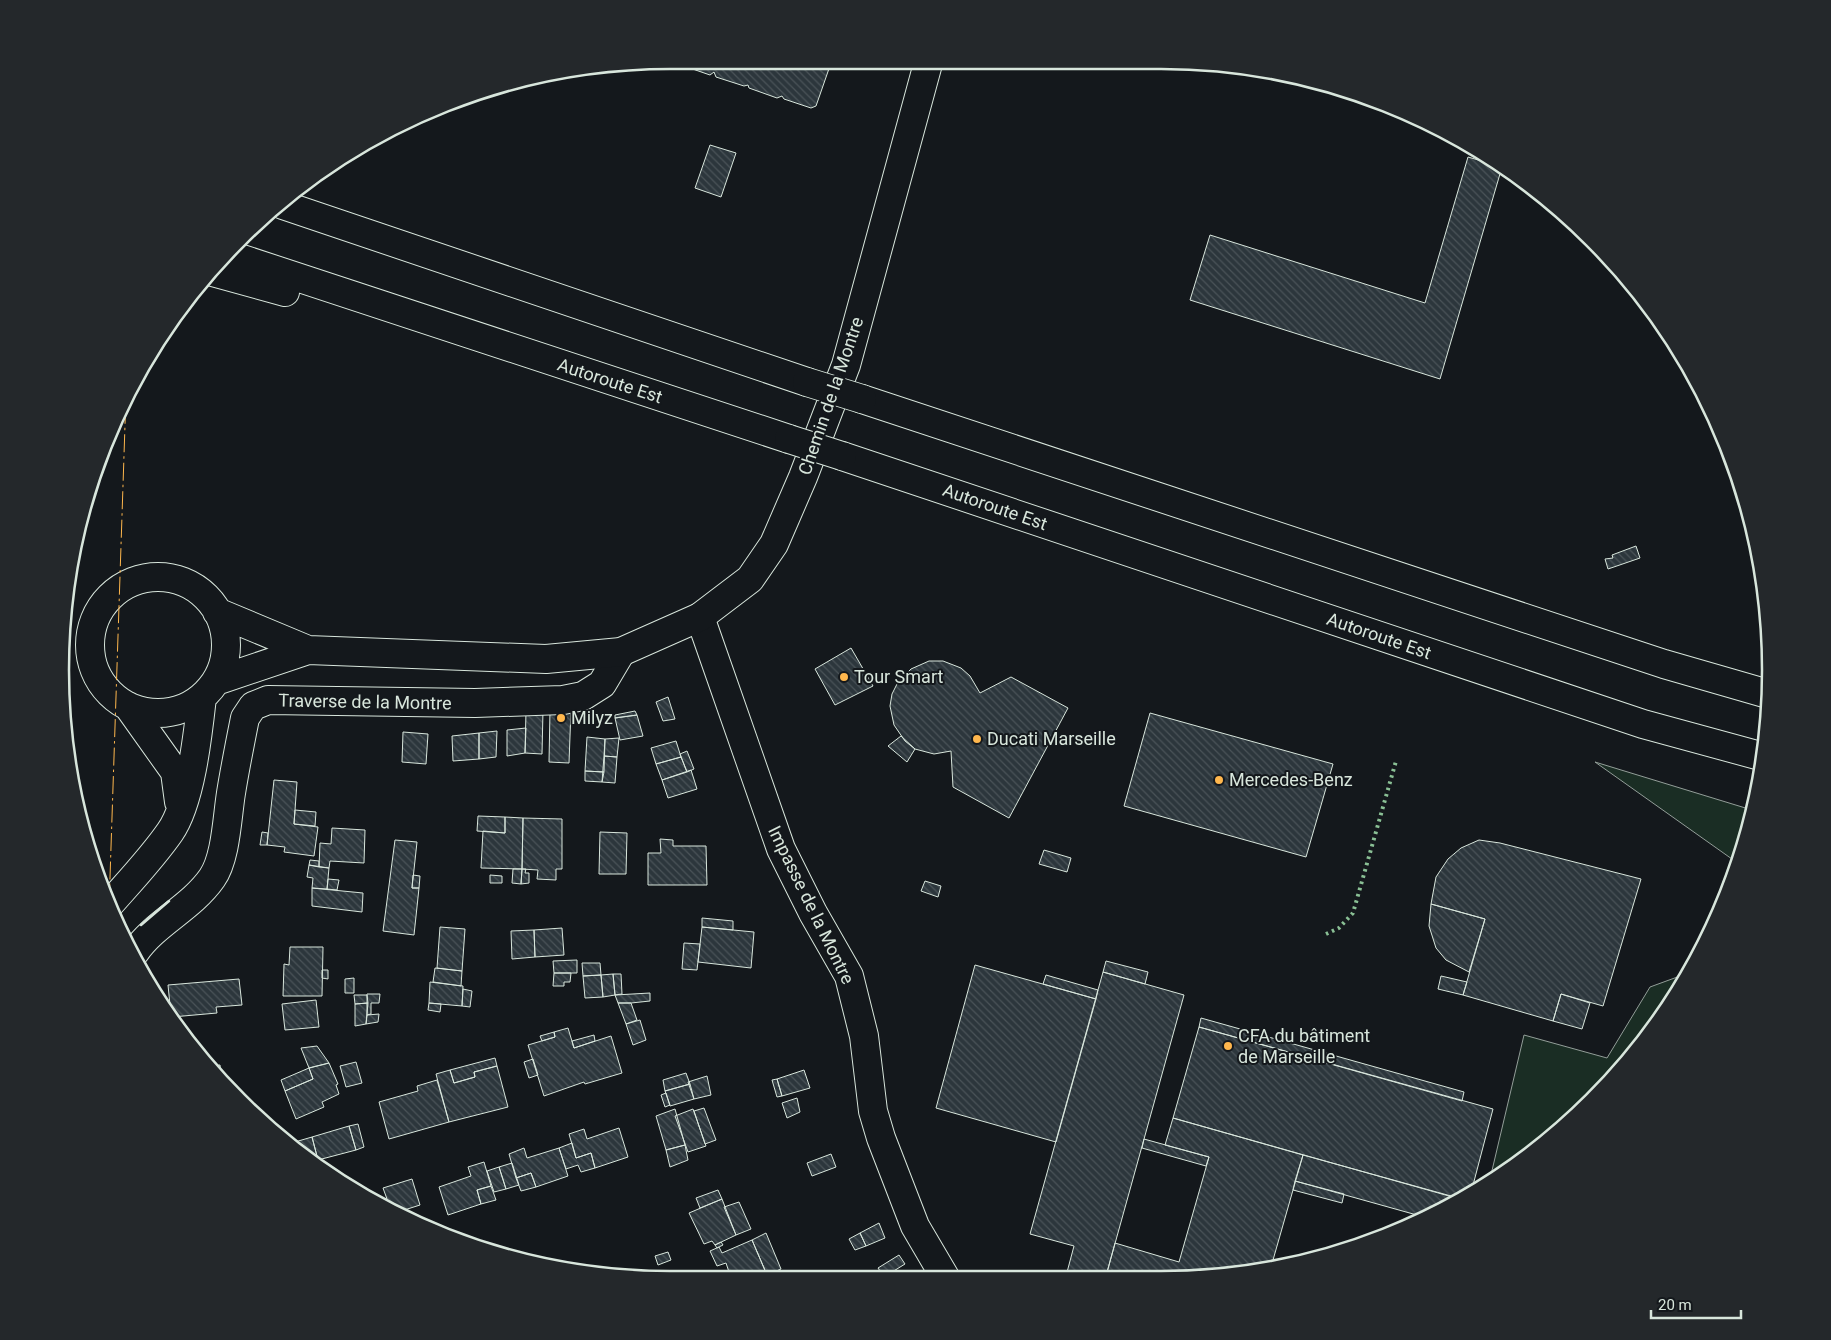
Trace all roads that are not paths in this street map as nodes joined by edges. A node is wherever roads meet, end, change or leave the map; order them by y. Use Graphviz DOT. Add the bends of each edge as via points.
graph roads {
  1 [pos="927,69"];
  2 [pos="288,207"];
  3 [pos="234,256"];
  4 [pos="218,274"];
  5 [pos="581,372"];
  6 [pos="217,612"];
  7 [pos="700,617"];
  8 [pos="308,650"];
  9 [pos="621,652"];
  10 [pos="209,689"];
  11 [pos="1761,692"];
  12 [pos="128,706"];
  13 [pos="1756,755"];
  14 [pos="180,810"];
  15 [pos="114,898"];
  16 [pos="137,948"];
  17 [pos="941,1271"];
  1 -- 7 [label="main road, Chemin de la Montre" via="846,365 803,477 774,544 750,579"];
  2 -- 11 [label="main road, bridge" via="807,382 1664,664"];
  3 -- 5 [label="main road, Autoroute Est"];
  4 -- 5 [label="main road"];
  5 -- 13 [label="main road, Autoroute Est, bridge" via="1643,724"];
  6 -- 8 [label="main road"];
  6 -- 10 [label="main road" via="225,635 225,659"];
  6 -- 12 [label="main road" via="203,594 183,582 160,577 137,580 117,590 106,601 91,628 90,652 96,674 109,693"];
  7 -- 9 [label="main road, Chemin de la Montre"];
  7 -- 17 [label="main road, Impasse de la Montre" via="781,849 850,976 864,1036 873,1111 881,1138 915,1226"];
  8 -- 9 [label="main road, Chemin de la Montre" via="546,659"];
  8 -- 10 [label="main road"];
  9 -- 16 [label="main road, Traverse de la Montre" via="602,684 583,696 563,700 458,703 268,700 254,706 245,718 224,840 212,878"];
  10 -- 12 [label="main road" via="185,708 166,713 146,712"];
  10 -- 14 [label="main road"];
  12 -- 14 [label="main road" via="175,772"];
  14 -- 15 [label="main road" via="171,831"];
}
